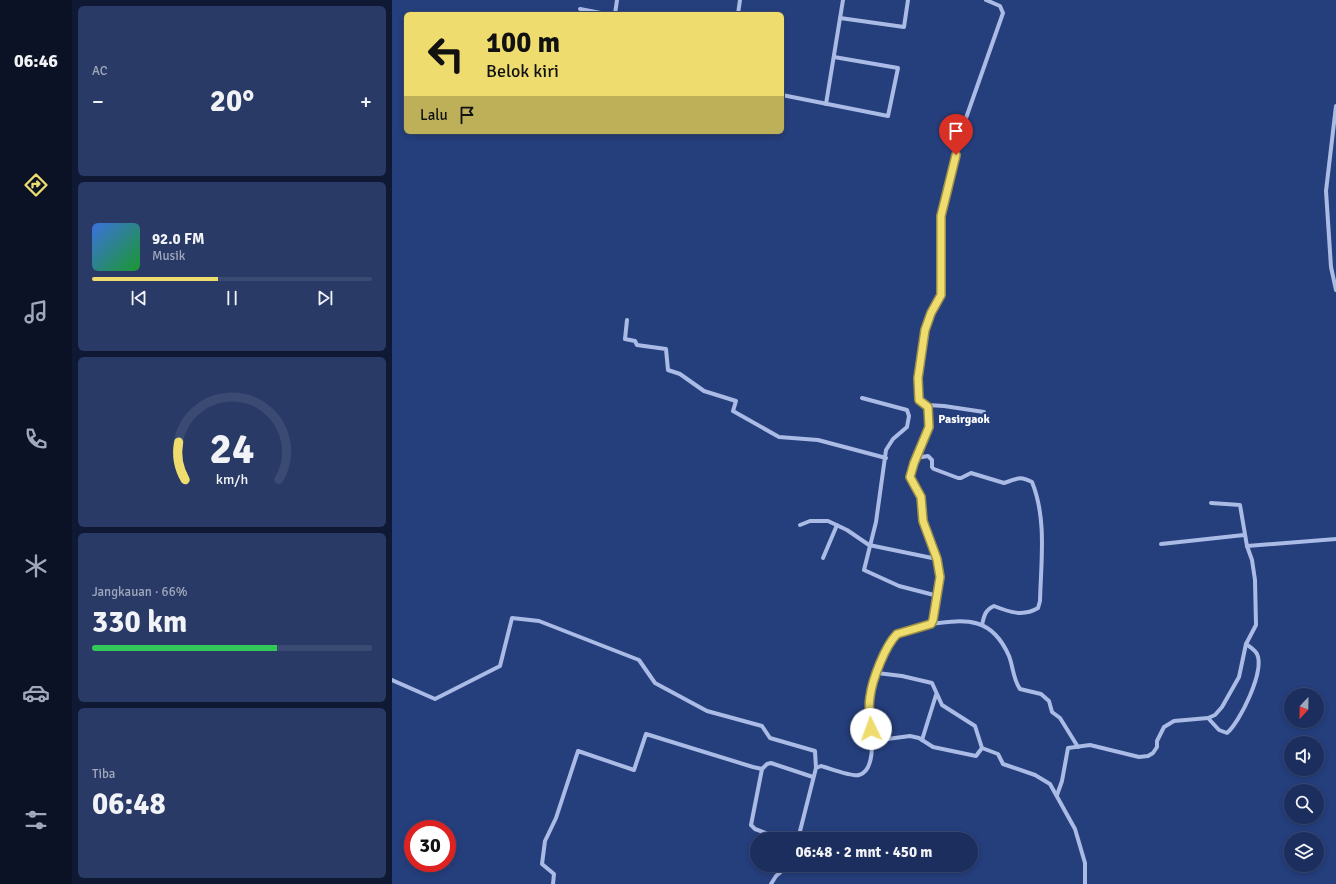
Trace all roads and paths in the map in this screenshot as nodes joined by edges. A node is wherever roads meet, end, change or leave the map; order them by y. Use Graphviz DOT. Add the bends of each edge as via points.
graph roads {
  1 [pos="617,0"];
  2 [pos="740,0"];
  3 [pos="843,0"];
  4 [pos="908,0"];
  5 [pos="986,0"];
  6 [pos="580,9"];
  7 [pos="596,12"];
  8 [pos="615,12"];
  9 [pos="738,12"];
  10 [pos="840,18"];
  11 [pos="834,57"];
  12 [pos="784,96"];
  13 [pos="826,104"];
  14 [pos="1336,106"];
  15 [pos="1336,290"];
  16 [pos="627,320"];
  17 [pos="862,398"];
  18 [pos="927,405"];
  19 [pos="984,412"];
  20 [pos="886,458"];
  21 [pos="916,458"];
  22 [pos="1211,503"];
  23 [pos="800,525"];
  24 [pos="838,525"];
  25 [pos="1244,535"];
  26 [pos="1336,539"];
  27 [pos="1161,544"];
  28 [pos="869,545"];
  29 [pos="1246,546"];
  30 [pos="823,558"];
  31 [pos="937,559"];
  32 [pos="938,596"];
  33 [pos="931,624"];
  34 [pos="982,625"];
  35 [pos="1246,644"];
  36 [pos="877,673"];
  37 [pos="392,680"];
  38 [pos="936,695"];
  39 [pos="1208,718"];
  40 [pos="872,740"];
  41 [pos="922,740"];
  42 [pos="1078,747"];
  43 [pos="982,748"];
  44 [pos="816,768"];
  45 [pos="762,769"];
  46 [pos="813,777"];
  47 [pos="1057,795"];
  48 [pos="763,832"];
  49 [pos="800,832"];
  50 [pos="781,872"];
  51 [pos="553,884"];
  52 [pos="771,884"];
  53 [pos="1085,884"];
  1 -- 8 [label="street"];
  2 -- 9 [label="street"];
  3 -- 10 [label="street"];
  4 -- 10 [label="street" via="904,27"];
  5 -- 18 [label="street" via="1000,6 1003,12 966,118 941,216 941,295 926,326 918,378 919,400"];
  6 -- 7 [label="street"];
  10 -- 11 [label="street"];
  11 -- 13 [label="street"];
  11 -- 13 [label="street" via="898,68 888,116"];
  12 -- 13 [label="street"];
  14 -- 15 [label="street" via="1326,190 1331,267"];
  16 -- 20 [label="street" via="625,339 635,341 637,345 666,349 668,370 680,374 704,391 736,400 733,411 779,437 818,440"];
  17 -- 20 [label="street" via="907,410 907,427 886,450"];
  18 -- 19 [label="street"];
  18 -- 21 [label="street" via="930,415 929,427"];
  20 -- 28 [label="street" via="876,522"];
  21 -- 31 [label="street" via="910,472 911,481 921,497 923,521"];
  21 -- 34 [label="street" via="928,456 934,469 958,478 971,473 1004,483 1016,477 1032,482 1043,539 1038,608 1023,614 1007,612 994,606 984,615"];
  22 -- 25 [label="street" via="1240,505"];
  23 -- 24 [label="street" via="822,520"];
  24 -- 28 [label="street"];
  24 -- 30 [label="street"];
  25 -- 27 [label="street"];
  25 -- 29 [label="street"];
  26 -- 29 [label="street"];
  28 -- 31 [label="street"];
  28 -- 32 [label="street" via="863,569 865,572 900,586"];
  29 -- 35 [label="street" via="1252,560 1255,580 1256,622"];
  31 -- 32 [label="street" via="940,577"];
  32 -- 33 [label="street"];
  33 -- 34 [label="street" via="963,620"];
  33 -- 36 [label="street" via="897,634 890,643"];
  34 -- 42 [label="street" via="1003,646 1009,656 1020,689 1041,694 1049,701 1052,712 1060,718"];
  35 -- 39 [label="street" via="1239,677 1222,707"];
  35 -- 39 [label="street" via="1256,652 1258,662 1255,683 1240,715 1227,733 1218,730"];
  36 -- 38 [label="street" via="928,681 934,686"];
  36 -- 40 [label="street" via="869,703"];
  37 -- 44 [label="street" via="435,699 500,666 512,618 539,621 639,660 655,683 707,711 762,726 770,738 815,751"];
  38 -- 41 [label="street"];
  38 -- 43 [label="street" via="942,705 975,726"];
  39 -- 42 [label="street" via="1174,721 1161,731 1157,747 1148,756 1139,757 1090,745"];
  40 -- 41 [label="street" via="910,736"];
  40 -- 44 [label="street" via="872,755 865,771 860,775 821,766"];
  41 -- 43 [label="street" via="933,747 976,756"];
  42 -- 47 [label="street" via="1068,748"];
  43 -- 47 [label="street" via="998,754 1003,764 1045,780"];
  44 -- 46 [label="street"];
  45 -- 46 [label="street" via="771,763"];
  45 -- 48 [label="street" via="751,825"];
  45 -- 51 [label="street" via="646,734 634,770 578,751 556,818 545,841 542,864 554,874"];
  46 -- 49 [label="street"];
  47 -- 53 [label="street" via="1075,829 1083,853 1086,863"];
  50 -- 52 [label="street"];
}
